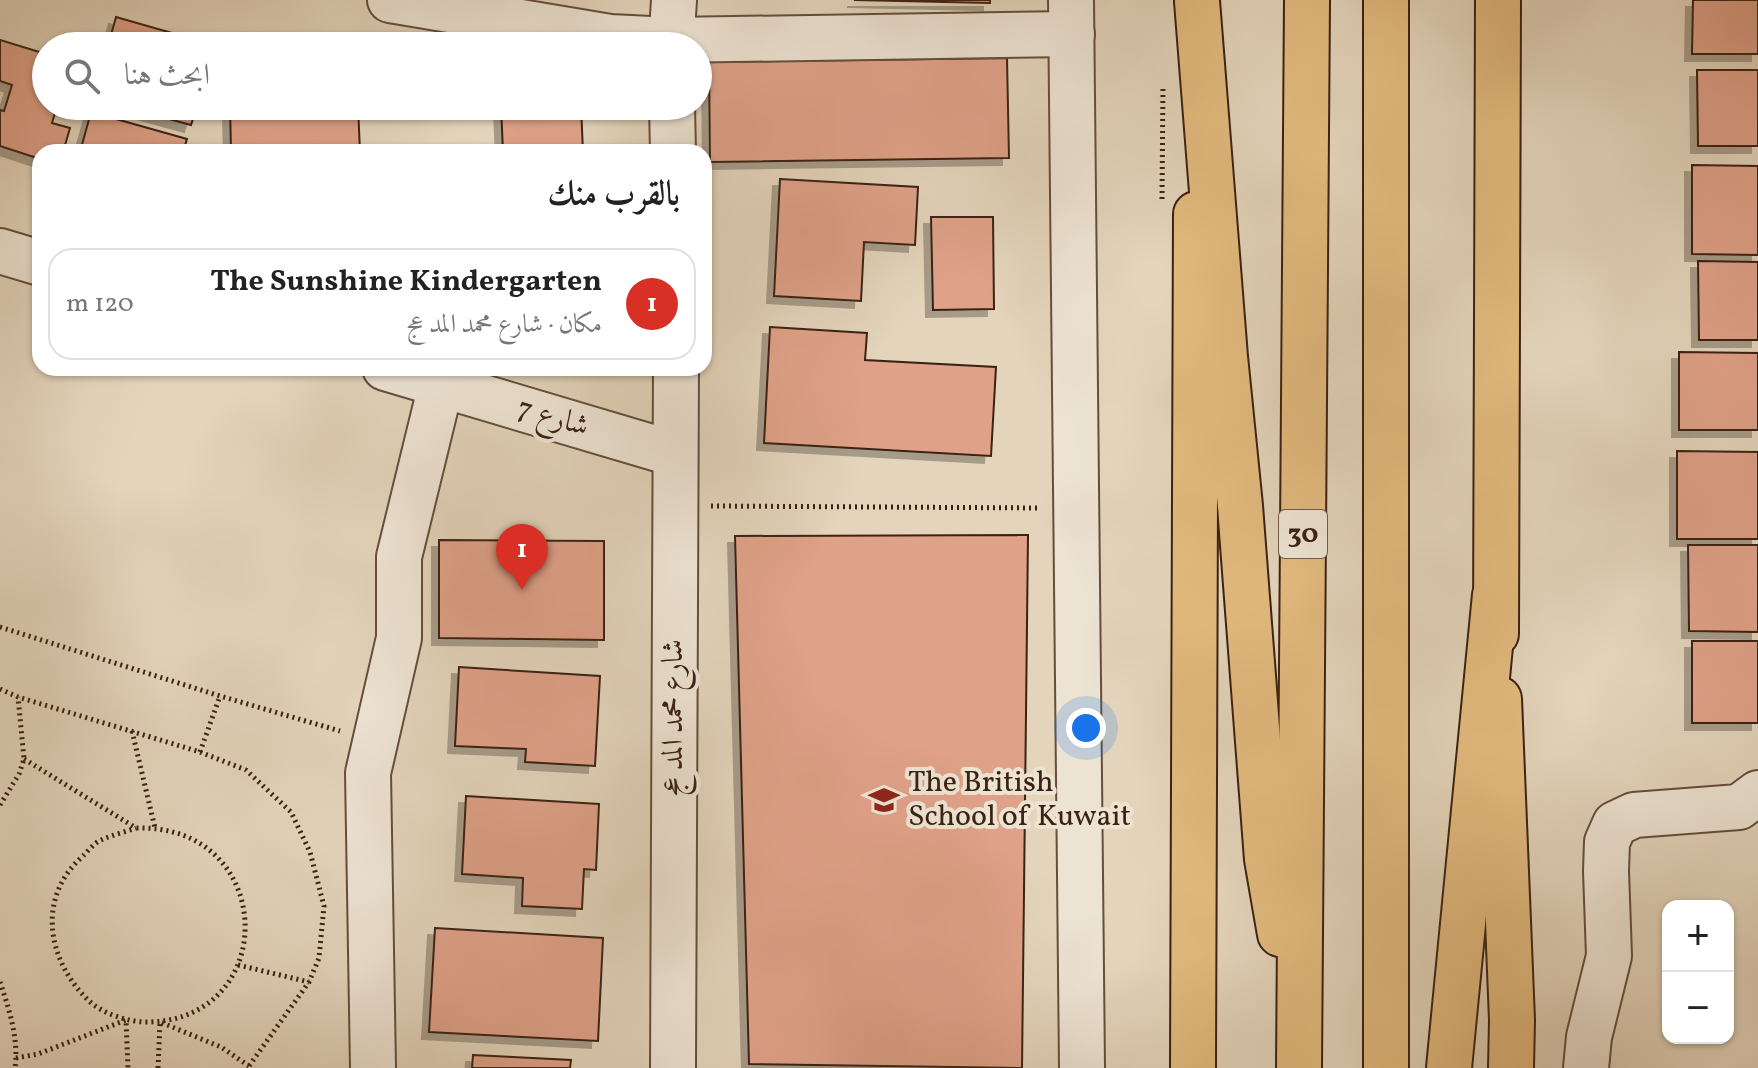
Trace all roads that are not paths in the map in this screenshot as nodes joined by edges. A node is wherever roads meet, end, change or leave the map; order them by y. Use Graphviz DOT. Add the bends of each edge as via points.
graph roads {
  1 [pos="390,0"];
  2 [pos="1197,0"];
  3 [pos="1307,0"];
  4 [pos="1386,0"];
  5 [pos="1498,0"];
  6 [pos="1072,17"];
  7 [pos="672,29"];
  8 [pos="580,32"];
  9 [pos="649,32"];
  10 [pos="672,120"];
  11 [pos="673,144"];
  12 [pos="0,251"];
  13 [pos="32,261"];
  14 [pos="411,376"];
  15 [pos="676,376"];
  16 [pos="441,385"];
  17 [pos="675,454"];
  18 [pos="1495,595"];
  19 [pos="1758,793"];
  20 [pos="1299,1058"];
  21 [pos="373,1068"];
  22 [pos="673,1068"];
  23 [pos="1082,1068"];
  24 [pos="1193,1068"];
  25 [pos="1386,1068"];
  26 [pos="1449,1068"];
  27 [pos="1511,1068"];
  28 [pos="1586,1068"];
  1 -- 8 [label="street"];
  2 -- 20 [label="main road" via="1267,859"];
  2 -- 24 [label="main road"];
  3 -- 20 [label="main road, 30"];
  4 -- 25 [label="main road"];
  5 -- 18 [label="main road"];
  6 -- 7 [label="street"];
  6 -- 23 [label="street"];
  7 -- 9 [label="street"];
  10 -- 11 [label="street"];
  12 -- 13 [label="street"];
  14 -- 16 [label="street, شارع 7"];
  15 -- 17 [label="street, شارع محمد المد عج"];
  16 -- 17 [label="street, شارع 7"];
  16 -- 21 [label="street" via="399,557 399,638 368,773"];
  17 -- 22 [label="street, شارع محمد المد عج"];
  18 -- 26 [label="main road"];
  18 -- 27 [label="main road"];
  19 -- 28 [label="street" via="1739,807 1634,815 1615,824 1607,842 1609,956"];
}
